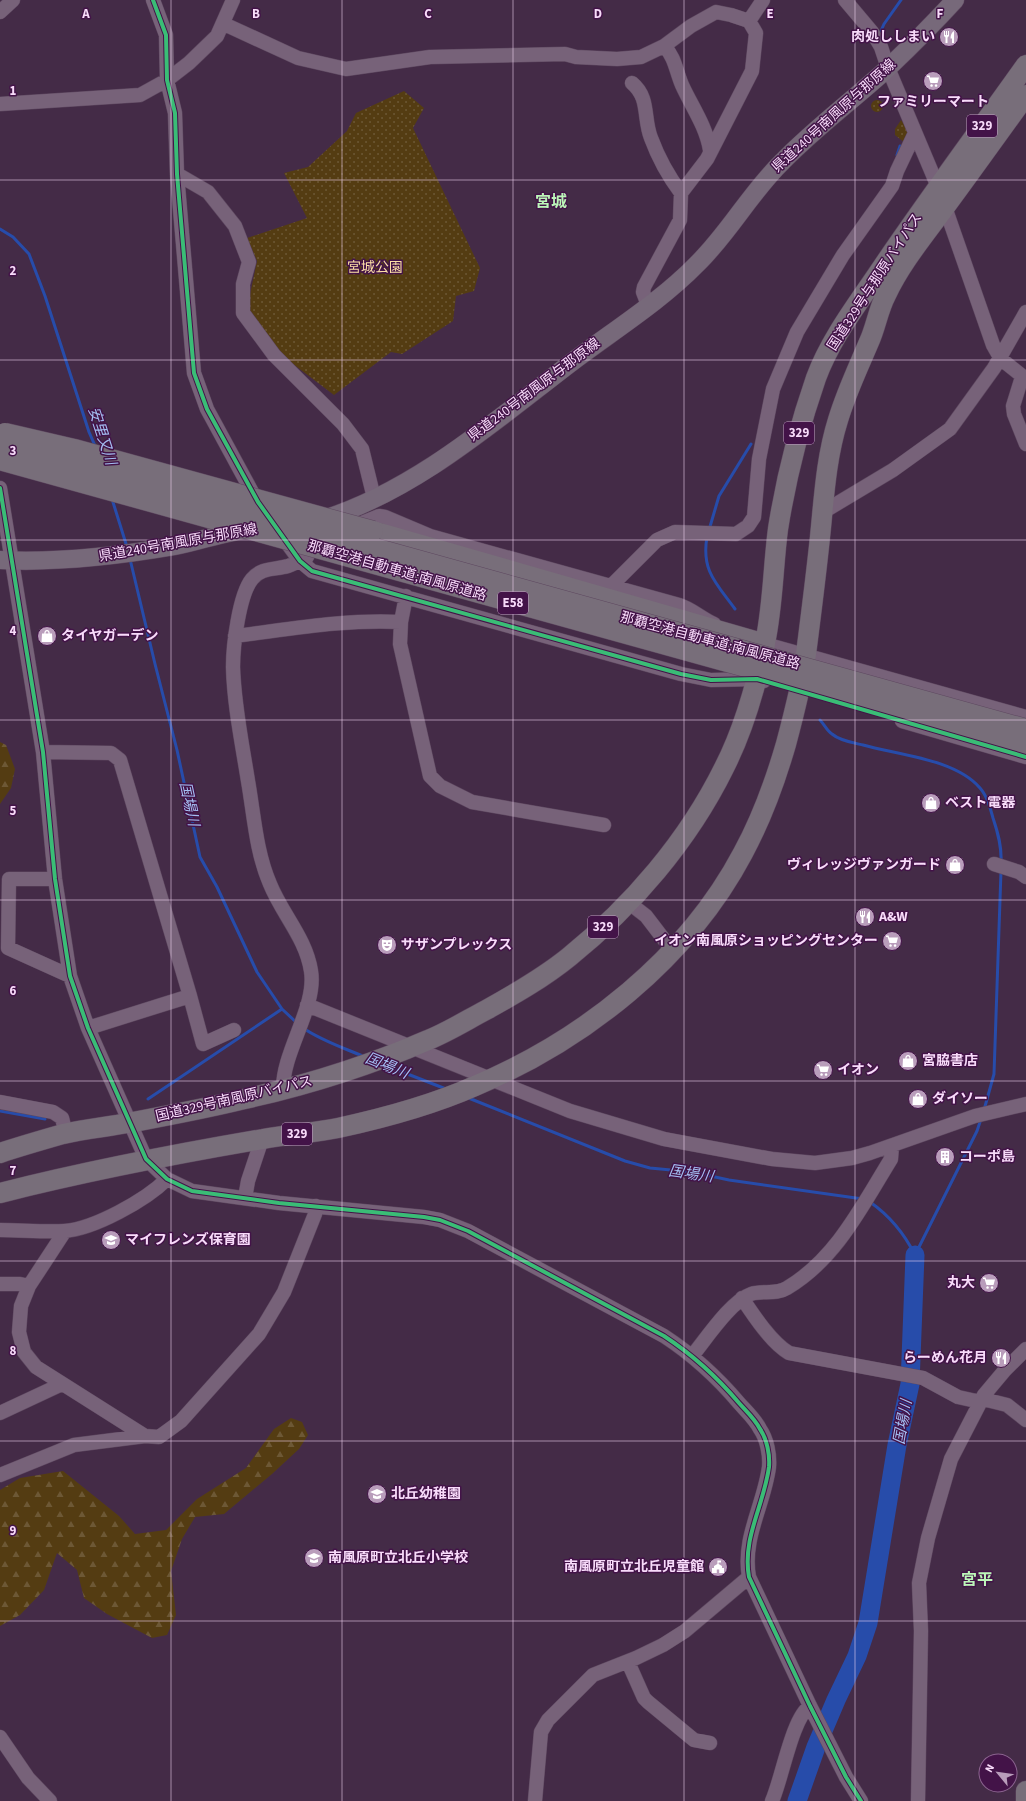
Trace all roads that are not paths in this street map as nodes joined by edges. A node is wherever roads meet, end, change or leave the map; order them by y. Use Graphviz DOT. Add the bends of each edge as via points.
graph roads {
  1 [pos="13,0"];
  2 [pos="153,0"];
  3 [pos="233,0"];
  4 [pos="763,0"];
  5 [pos="845,0"];
  6 [pos="955,0"];
  7 [pos="0,12"];
  8 [pos="749,21"];
  9 [pos="224,24"];
  10 [pos="664,46"];
  11 [pos="1026,65"];
  12 [pos="888,68"];
  13 [pos="166,80"];
  14 [pos="632,83"];
  15 [pos="1026,95"];
  16 [pos="0,104"];
  17 [pos="915,133"];
  18 [pos="710,150"];
  19 [pos="177,174"];
  20 [pos="938,187"];
  21 [pos="681,193"];
  22 [pos="944,208"];
  23 [pos="648,305"];
  24 [pos="1026,312"];
  25 [pos="1000,359"];
  26 [pos="1024,378"];
  27 [pos="0,432"];
  28 [pos="0,444"];
  29 [pos="1026,444"];
  30 [pos="0,460"];
  31 [pos="0,474"];
  32 [pos="0,488"];
  33 [pos="374,498"];
  34 [pos="823,512"];
  35 [pos="276,528"];
  36 [pos="5,560"];
  37 [pos="300,561"];
  38 [pos="610,587"];
  39 [pos="406,596"];
  40 [pos="401,622"];
  41 [pos="235,636"];
  42 [pos="757,642"];
  43 [pos="806,655"];
  44 [pos="757,679"];
  45 [pos="800,691"];
  46 [pos="1026,717"];
  47 [pos="1026,729"];
  48 [pos="1026,745"];
  49 [pos="43,752"];
  50 [pos="1026,757"];
  51 [pos="604,825"];
  52 [pos="996,864"];
  53 [pos="1026,877"];
  54 [pos="55,879"];
  55 [pos="628,902"];
  56 [pos="672,950"];
  57 [pos="70,976"];
  58 [pos="190,996"];
  59 [pos="305,1009"];
  60 [pos="88,1028"];
  61 [pos="234,1030"];
  62 [pos="410,1047"];
  63 [pos="490,1080"];
  64 [pos="283,1090"];
  65 [pos="0,1102"];
  66 [pos="1026,1104"];
  67 [pos="129,1123"];
  68 [pos="66,1134"];
  69 [pos="262,1139"];
  70 [pos="892,1146"];
  71 [pos="0,1152"];
  72 [pos="146,1159"];
  73 [pos="167,1179"];
  74 [pos="0,1193"];
  75 [pos="245,1198"];
  76 [pos="316,1206"];
  77 [pos="0,1230"];
  78 [pos="65,1231"];
  79 [pos="0,1284"];
  80 [pos="29,1286"];
  81 [pos="742,1298"];
  82 [pos="1026,1349"];
  83 [pos="692,1356"];
  84 [pos="62,1384"];
  85 [pos="983,1399"];
  86 [pos="0,1413"];
  87 [pos="1026,1420"];
  88 [pos="145,1436"];
  89 [pos="1,1471"];
  90 [pos="749,1577"];
  91 [pos="628,1662"];
  92 [pos="812,1711"];
  93 [pos="0,1738"];
  94 [pos="710,1743"];
  95 [pos="1026,1791"];
  96 [pos="50,1801"];
  97 [pos="535,1801"];
  98 [pos="772,1801"];
  99 [pos="861,1801"];
  100 [pos="918,1801"];
  101 [pos="1026,1801"];
  1 -- 7 [label="street"];
  2 -- 13 [label="street" via="166,35"];
  3 -- 9 [label="street"];
  4 -- 8 [label="street"];
  5 -- 12 [label="street" via="872,32 881,47"];
  6 -- 12 [label="main road, 県道240号南風原与那原線"];
  8 -- 10 [label="street" via="731,14 716,12"];
  8 -- 18 [label="street" via="756,33 752,71"];
  9 -- 10 [label="street" via="298,58 346,69 430,57 565,54 617,59 641,57"];
  9 -- 13 [label="street" via="217,36 189,63"];
  10 -- 18 [label="street" via="673,59 688,98 705,129"];
  11 -- 20 [label="highway, 国道329号与那原バイパス / 329"];
  12 -- 17 [label="street"];
  12 -- 23 [label="main road, 県道240号南風原与那原線" via="788,155 749,198 698,264"];
  13 -- 16 [label="street" via="140,95"];
  13 -- 19 [label="street" via="175,113"];
  14 -- 21 [label="street" via="643,97 650,137"];
  15 -- 22 [label="highway, 国道329号与那原バイパス / 329"];
  17 -- 20 [label="street"];
  17 -- 38 [label="street" via="892,186 843,255 797,332 773,389 759,459 754,517 748,526 736,534 675,532 656,540"];
  18 -- 21 [label="street"];
  19 -- 33 [label="street" via="208,192 235,226 249,262 243,284 243,313 274,355 343,424 362,449"];
  19 -- 35 [label="street" via="194,373 211,416 258,502"];
  20 -- 22 [label="street"];
  20 -- 42 [label="highway, 国道329号与那原バイパス / 329" via="834,340 816,378 794,450 778,530 770,618"];
  21 -- 23 [label="street" via="680,220 644,287 643,292"];
  22 -- 25 [label="street" via="986,328"];
  22 -- 34 [label="highway, 国道329号与那原バイパス / 329" via="885,296 837,425 829,459"];
  23 -- 33 [label="main road, 県道240号南風原与那原線" via="474,436 415,476"];
  24 -- 25 [label="street"];
  25 -- 26 [label="street"];
  25 -- 34 [label="street" via="950,429 893,470"];
  26 -- 29 [label="street" via="1013,406"];
  27 -- 42 [label="highway, bridge" via="74,449 373,531"];
  28 -- 47 [label="highway, 那覇空港自動車道;南風原道路 / E58, bridge"];
  30 -- 48 [label="highway, 那覇空港自動車道;南風原道路 / E58, bridge"];
  31 -- 44 [label="highway"];
  32 -- 36 [label="street"];
  33 -- 35 [label="main road, 県道240号南風原与那原線" via="314,523"];
  34 -- 43 [label="highway, 国道329号与那原バイパス / 329"];
  35 -- 36 [label="main road, 県道240号南風原与那原線" via="245,530 148,551 63,560"];
  35 -- 37 [label="street"];
  36 -- 49 [label="street"];
  37 -- 38 [label="street" via="350,528 378,516 385,516 430,536"];
  37 -- 39 [label="street" via="312,570"];
  37 -- 41 [label="street" via="258,573 247,587"];
  38 -- 42 [label="street" via="689,608 715,625 746,634"];
  39 -- 40 [label="street"];
  39 -- 44 [label="street" via="681,674 711,680"];
  40 -- 41 [label="street" via="371,620 332,623"];
  40 -- 51 [label="street" via="400,644 430,776 440,786 472,802"];
  41 -- 59 [label="street" via="235,695 259,848 270,884 309,957 311,980"];
  42 -- 43 [label="street"];
  42 -- 44 [label="highway, 国道329号南風原バイパス / 329"];
  43 -- 45 [label="highway, 329"];
  43 -- 46 [label="street"];
  44 -- 45 [label="street"];
  44 -- 55 [label="highway, 国道329号南風原バイパス / 329" via="736,743 700,811 670,853"];
  45 -- 50 [label="street"];
  45 -- 56 [label="highway, 329" via="773,785 743,853 704,913"];
  49 -- 54 [label="street"];
  49 -- 58 [label="street" via="111,753 120,760"];
  52 -- 53 [label="street"];
  54 -- 57 [label="street"];
  54 -- 57 [label="street" via="9,879 8,948"];
  55 -- 56 [label="street" via="646,916"];
  55 -- 62 [label="highway, 国道329号南風原バイパス / 329" via="568,958 525,988 429,1040"];
  56 -- 63 [label="highway, 329" via="641,981 589,1022 549,1049"];
  57 -- 60 [label="street"];
  58 -- 60 [label="street"];
  58 -- 61 [label="street" via="202,1044"];
  59 -- 62 [label="street"];
  59 -- 64 [label="street" via="283,1075"];
  60 -- 67 [label="street"];
  62 -- 63 [label="street"];
  62 -- 64 [label="highway, 国道329号南風原バイパス / 329"];
  63 -- 69 [label="highway, 329" via="445,1098 338,1128"];
  63 -- 70 [label="street" via="570,1111 624,1128 664,1139 772,1159 801,1162 832,1161 858,1157"];
  64 -- 67 [label="highway, 国道329号南風原バイパス / 329"];
  65 -- 68 [label="street" via="53,1112 62,1118"];
  66 -- 70 [label="street" via="975,1116"];
  67 -- 68 [label="highway, 国道329号南風原バイパス / 329"];
  67 -- 72 [label="street"];
  68 -- 71 [label="highway, 国道329号南風原バイパス / 329"];
  69 -- 72 [label="highway, 329"];
  69 -- 75 [label="street"];
  70 -- 81 [label="street" via="891,1159 846,1232 828,1255 786,1289 757,1292"];
  72 -- 73 [label="street"];
  72 -- 74 [label="highway, 329"];
  73 -- 75 [label="street" via="192,1191"];
  73 -- 78 [label="street" via="150,1194 86,1227"];
  75 -- 76 [label="street"];
  76 -- 83 [label="street" via="424,1217 468,1230 664,1336"];
  76 -- 88 [label="street" via="284,1292 259,1334 181,1421 159,1436"];
  77 -- 78 [label="street"];
  78 -- 80 [label="street"];
  79 -- 80 [label="street"];
  80 -- 84 [label="street" via="21,1306 19,1332 24,1352 36,1367"];
  81 -- 83 [label="street"];
  81 -- 85 [label="street" via="779,1346 789,1353 923,1378 958,1397 976,1401"];
  82 -- 85 [label="street" via="1005,1370"];
  83 -- 90 [label="street" via="736,1399 761,1429 766,1440 769,1467 748,1544"];
  84 -- 86 [label="street"];
  84 -- 88 [label="street"];
  85 -- 87 [label="street" via="1007,1405"];
  85 -- 100 [label="street" via="951,1459 928,1538 920,1577"];
  88 -- 89 [label="street" via="74,1446"];
  90 -- 91 [label="street" via="685,1631"];
  90 -- 92 [label="street"];
  91 -- 94 [label="street" via="648,1702 694,1740"];
  91 -- 97 [label="street" via="593,1674 543,1726"];
  92 -- 98 [label="street" via="804,1710"];
  92 -- 99 [label="street"];
  93 -- 96 [label="street" via="28,1778"];
  95 -- 101 [label="highway"];
}
